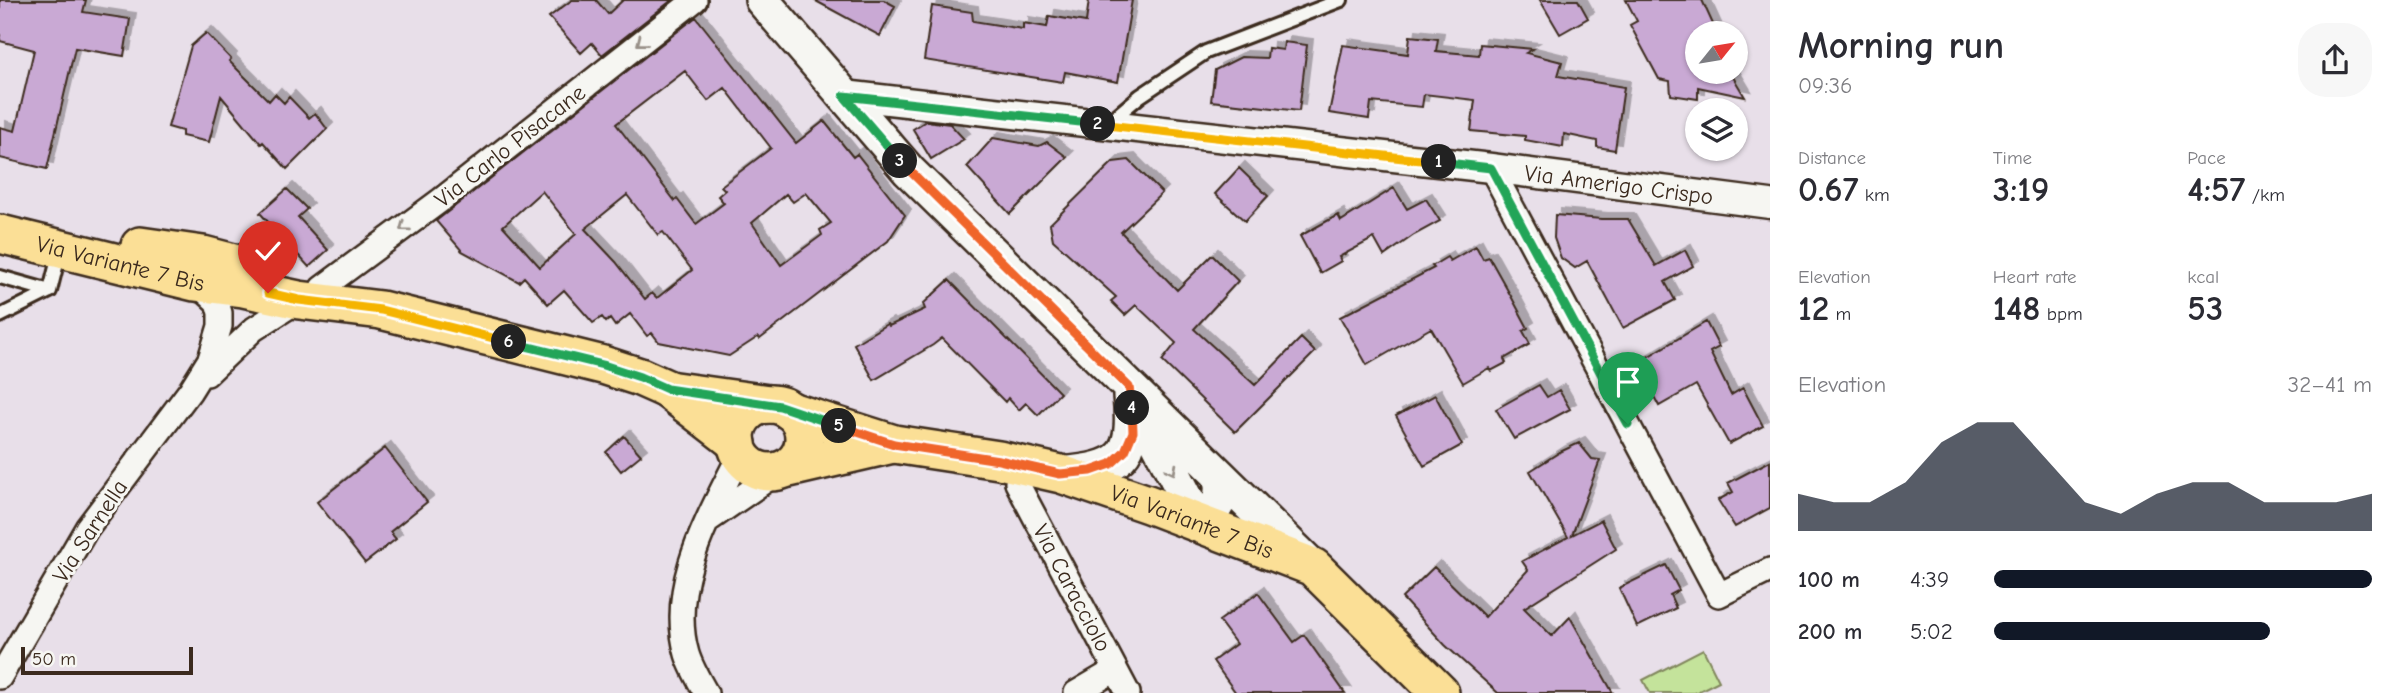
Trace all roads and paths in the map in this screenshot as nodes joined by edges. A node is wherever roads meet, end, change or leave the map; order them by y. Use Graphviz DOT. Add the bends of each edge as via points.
graph roads {
  1 [pos="695,0"];
  2 [pos="762,0"];
  3 [pos="1341,0"];
  4 [pos="844,96"];
  5 [pos="1105,125"];
  6 [pos="1491,168"];
  7 [pos="1770,204"];
  8 [pos="0,213"];
  9 [pos="0,234"];
  10 [pos="60,249"];
  11 [pos="151,249"];
  12 [pos="0,277"];
  13 [pos="195,282"];
  14 [pos="243,288"];
  15 [pos="50,291"];
  16 [pos="311,294"];
  17 [pos="0,316"];
  18 [pos="254,329"];
  19 [pos="1129,387"];
  20 [pos="667,389"];
  21 [pos="190,391"];
  22 [pos="780,407"];
  23 [pos="894,444"];
  24 [pos="738,448"];
  25 [pos="784,470"];
  26 [pos="1060,474"];
  27 [pos="1219,475"];
  28 [pos="1017,483"];
  29 [pos="708,521"];
  30 [pos="1200,524"];
  31 [pos="1313,567"];
  32 [pos="1770,570"];
  33 [pos="1115,670"];
  34 [pos="0,677"];
  35 [pos="706,693"];
  36 [pos="1076,693"];
  37 [pos="1128,693"];
  38 [pos="1440,693"];
  1 -- 16 [label="street, Via Carlo Pisacane, one-way" via="441,200"];
  2 -- 4 [label="main road"];
  3 -- 5 [label="lane" via="1206,52"];
  4 -- 5 [label="street, Via Amerigo Crispo"];
  4 -- 19 [label="main road" via="909,171"];
  5 -- 6 [label="street, Via Amerigo Crispo"];
  6 -- 7 [label="street, Via Amerigo Crispo"];
  6 -- 32 [label="street" via="1719,595"];
  8 -- 11 [label="main road, Via Variante 7 Bis"];
  9 -- 10 [label="main road, Via Variante 7 Bis"];
  10 -- 13 [label="main road, Via Variante 7 Bis"];
  10 -- 15 [label="lane"];
  11 -- 14 [label="main road, Via Variante 7 Bis"];
  11 -- 16 [label="main road, Via Variante 7 Bis" via="204,256 302,280"];
  12 -- 15 [label="lane"];
  13 -- 14 [label="main road, Via Variante 7 Bis"];
  13 -- 21 [label="street" via="217,302 220,326 210,359"];
  14 -- 16 [label="main road, Via Variante 7 Bis"];
  14 -- 18 [label="street" via="256,302"];
  15 -- 17 [label="lane"];
  16 -- 18 [label="street, Via Carlo Pisacane"];
  16 -- 20 [label="main road, Via Variante 7 Bis" via="603,365"];
  18 -- 21 [label="street, Via Carlo Pisacane"];
  19 -- 26 [label="main road" via="1133,432 1125,451 1111,464"];
  19 -- 27 [label="main road"];
  19 -- 30 [label="main road, one-way"];
  20 -- 22 [label="main road, Via Variante 7 Bis"];
  20 -- 24 [label="main road, Via Variante 7 Bis"];
  21 -- 34 [label="street, Via Sarnella" via="88,528"];
  22 -- 23 [label="main road, Via Variante 7 Bis"];
  22 -- 24 [label="main road" via="759,406 748,412 737,432"];
  22 -- 25 [label="main road" via="798,418 804,439 797,460"];
  23 -- 25 [label="main road, Via Variante 7 Bis"];
  23 -- 26 [label="main road, Via Variante 7 Bis"];
  24 -- 25 [label="main road" via="756,470"];
  24 -- 29 [label="street"];
  25 -- 29 [label="street"];
  26 -- 30 [label="main road, Via Variante 7 Bis"];
  27 -- 30 [label="main road" via="1223,487 1219,503"];
  27 -- 31 [label="main road"];
  28 -- 33 [label="street, Via Caracciolo"];
  29 -- 35 [label="street" via="681,601 687,654"];
  30 -- 31 [label="main road, Via Variante 7 Bis"];
  31 -- 38 [label="main road, Via Variante 7 Bis"];
  33 -- 36 [label="street"];
  33 -- 37 [label="street, Via Caracciolo"];
}
